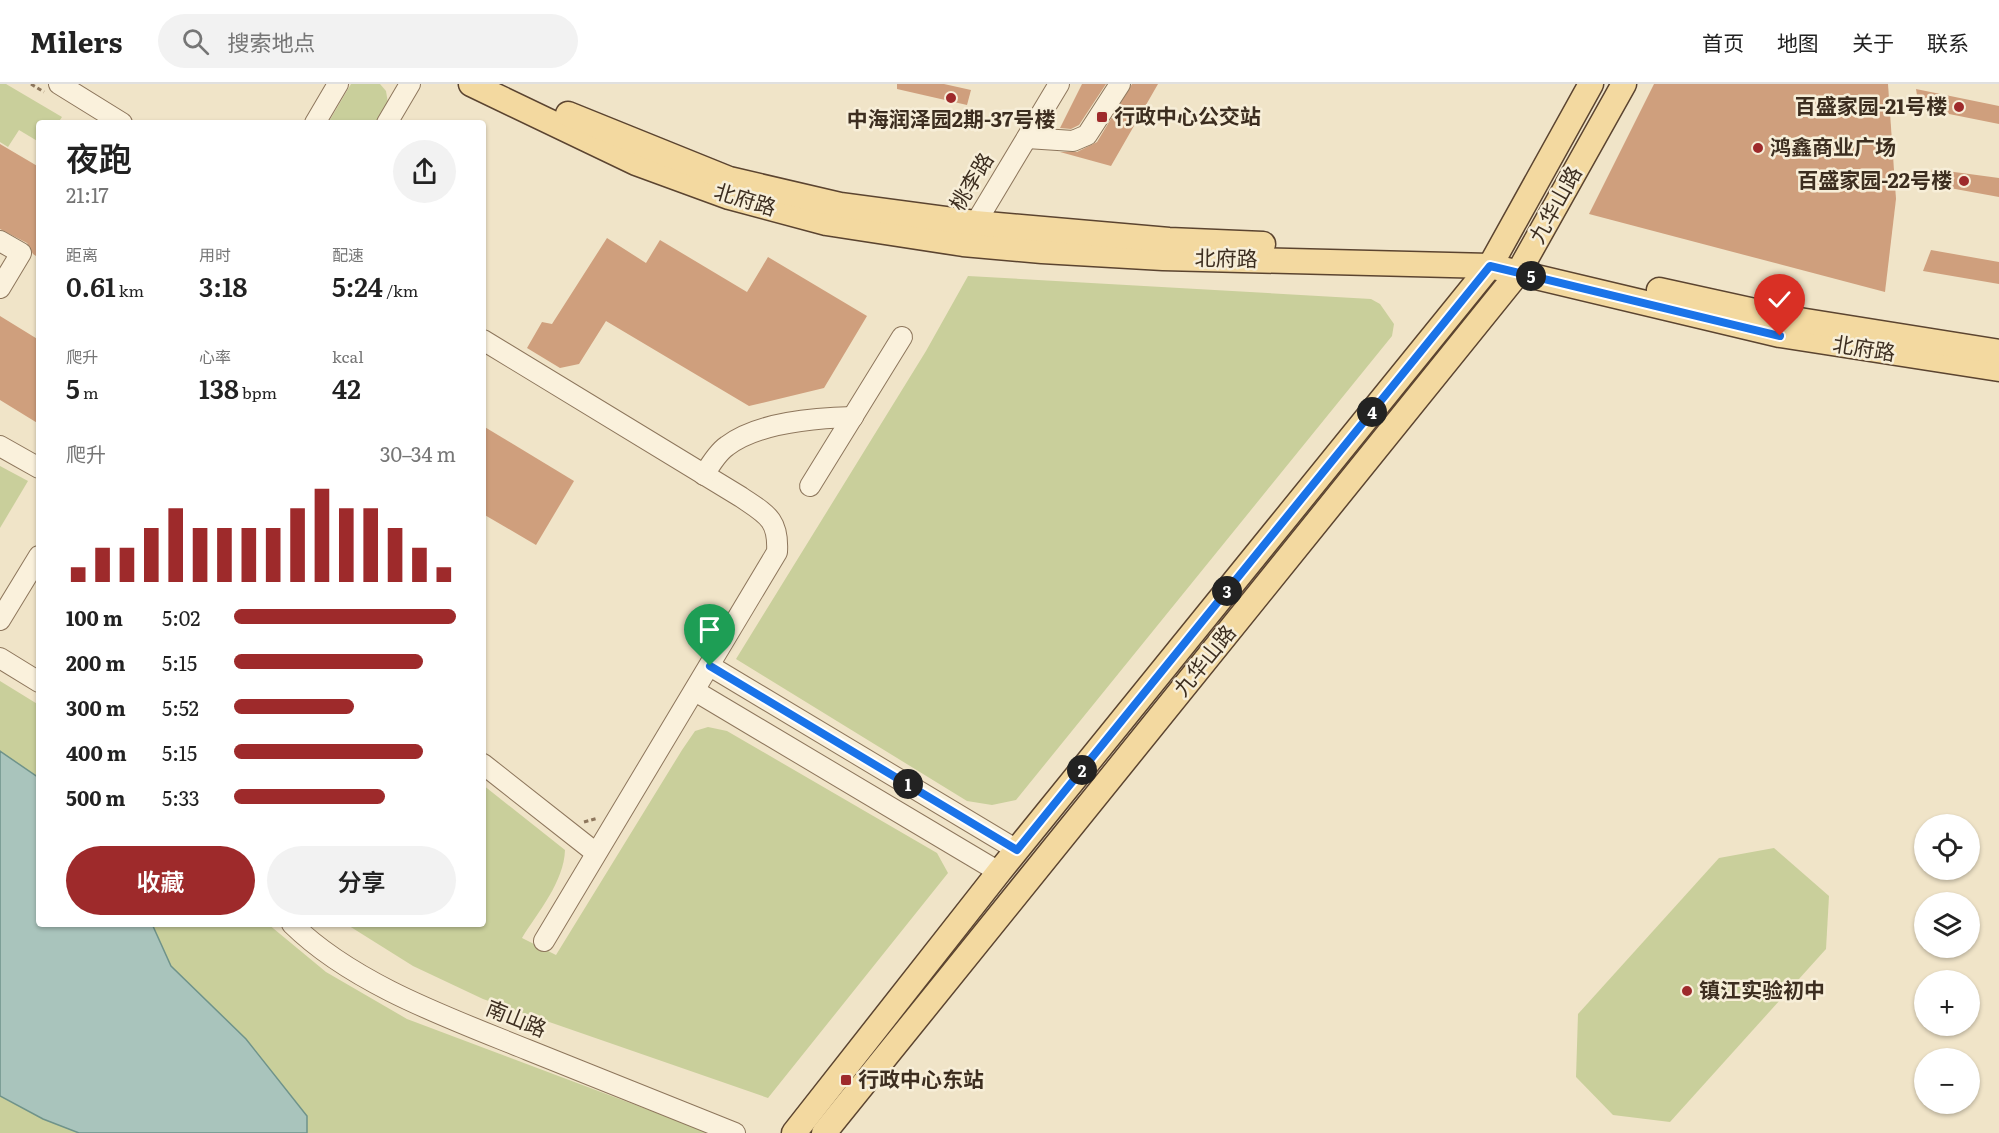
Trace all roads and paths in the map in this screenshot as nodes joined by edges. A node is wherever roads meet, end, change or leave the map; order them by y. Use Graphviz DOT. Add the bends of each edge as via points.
graph roads {
  1 [pos="58,84"];
  2 [pos="338,84"];
  3 [pos="410,84"];
  4 [pos="471,84"];
  5 [pos="507,84"];
  6 [pos="1059,84"];
  7 [pos="1120,84"];
  8 [pos="1592,84"];
  9 [pos="1624,84"];
  10 [pos="117,120"];
  11 [pos="317,120"];
  12 [pos="389,120"];
  13 [pos="1027,138"];
  14 [pos="969,234"];
  15 [pos="0,241"];
  16 [pos="1494,260"];
  17 [pos="1522,267"];
  18 [pos="0,288"];
  19 [pos="902,337"];
  20 [pos="486,342"];
  21 [pos="1999,352"];
  22 [pos="1999,369"];
  23 [pos="853,417"];
  24 [pos="0,446"];
  25 [pos="36,466"];
  26 [pos="704,475"];
  27 [pos="810,486"];
  28 [pos="36,561"];
  29 [pos="0,620"];
  30 [pos="0,658"];
  31 [pos="710,666"];
  32 [pos="36,680"];
  33 [pos="695,691"];
  34 [pos="486,766"];
  35 [pos="602,816"];
  36 [pos="582,822"];
  37 [pos="1017,850"];
  38 [pos="596,853"];
  39 [pos="999,872"];
  40 [pos="295,927"];
  41 [pos="544,941"];
  42 [pos="735,1133"];
  43 [pos="794,1133"];
  44 [pos="824,1133"];
  1 -- 10 [label="street"];
  2 -- 11 [label="street"];
  3 -- 12 [label="street"];
  4 -- 14 [label="main road, 北府路" via="636,163 729,197 825,223"];
  5 -- 14 [label="main road, 北府路" via="565,113 729,179"];
  6 -- 13 [label="street, 桃李路"];
  7 -- 13 [label="street" via="1087,135 1073,141"];
  8 -- 16 [label="main road, 九华山路"];
  9 -- 17 [label="main road, 九华山路"];
  13 -- 14 [label="street, 桃李路"];
  14 -- 16 [label="main road, 北府路" via="1163,258"];
  15 -- 18 [label="street" via="21,254"];
  16 -- 17 [label="main road, 北府路"];
  16 -- 37 [label="main road, 九华山路"];
  17 -- 21 [label="main road, 北府路" via="1787,318"];
  17 -- 22 [label="main road, 北府路" via="1780,336"];
  17 -- 44 [label="main road, 九华山路"];
  19 -- 23 [label="street"];
  20 -- 26 [label="street"];
  23 -- 26 [label="street" via="802,420 750,435 726,446"];
  23 -- 27 [label="street"];
  24 -- 25 [label="street"];
  26 -- 31 [label="street" via="761,511 773,522 778,534 777,552"];
  28 -- 29 [label="street"];
  30 -- 32 [label="street"];
  31 -- 33 [label="street"];
  31 -- 37 [label="street"];
  33 -- 38 [label="street"];
  33 -- 39 [label="street"];
  34 -- 38 [label="street"];
  35 -- 36 [label="path"];
  37 -- 39 [label="main road, 九华山路"];
  38 -- 41 [label="street"];
  39 -- 43 [label="main road, 九华山路"];
  40 -- 42 [label="street, 南山路" via="312,943 374,983 482,1032"];
}
